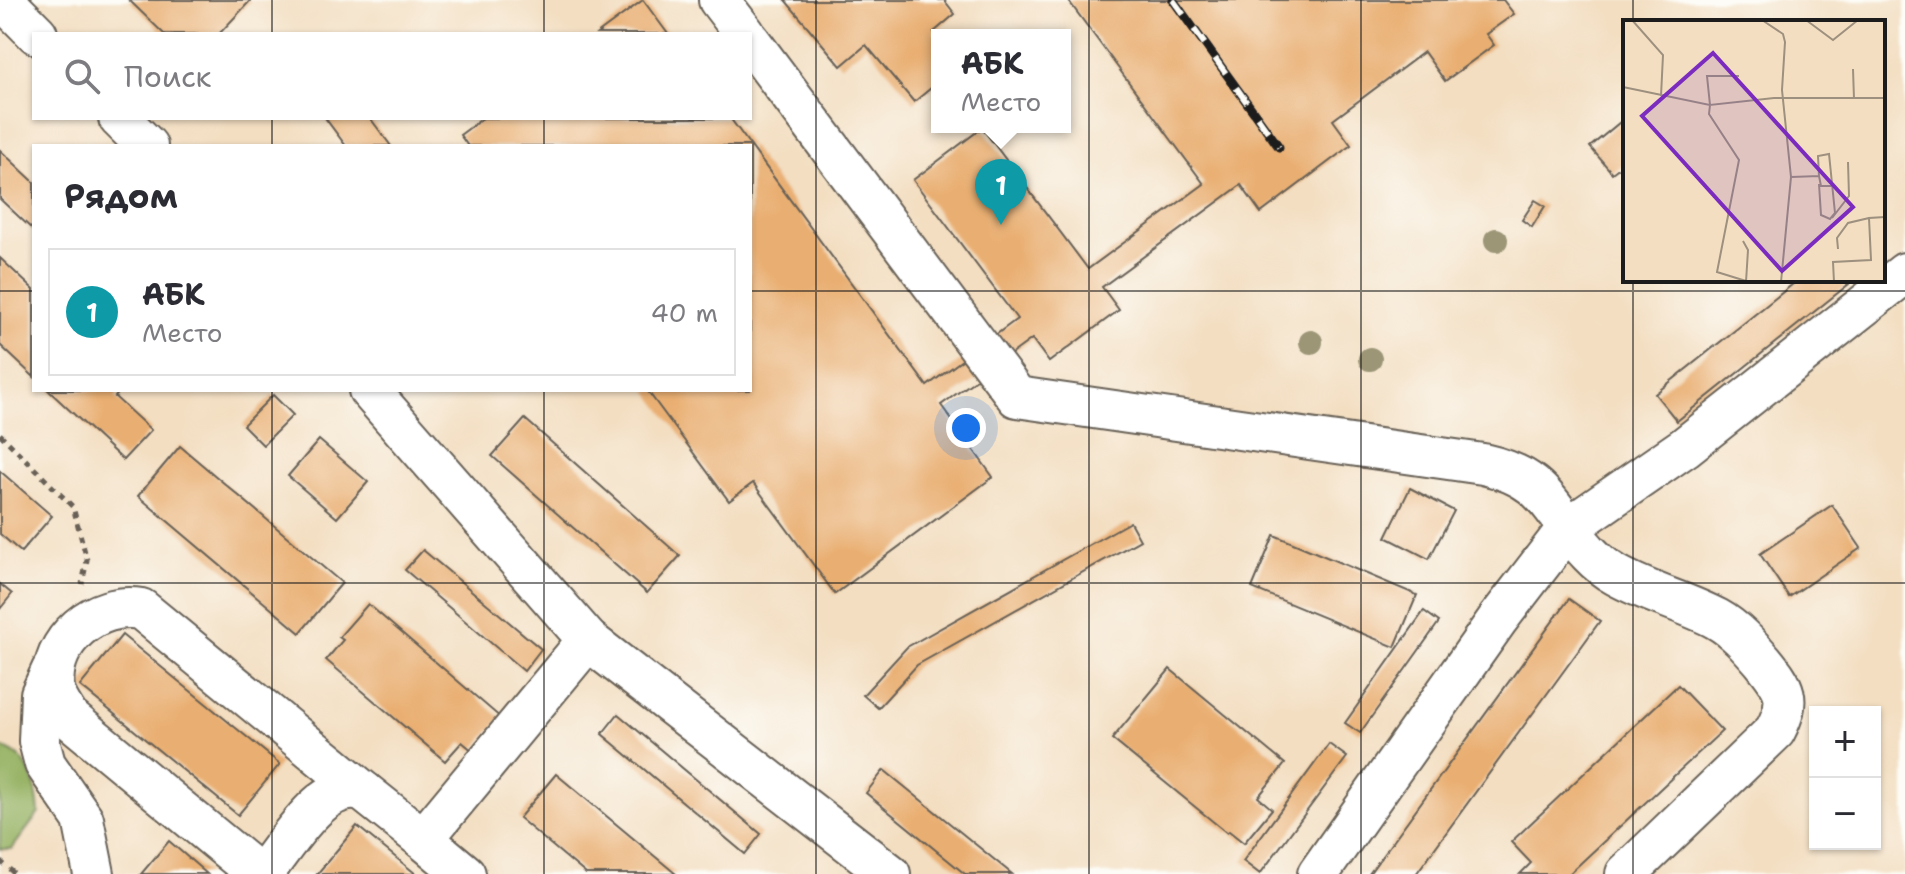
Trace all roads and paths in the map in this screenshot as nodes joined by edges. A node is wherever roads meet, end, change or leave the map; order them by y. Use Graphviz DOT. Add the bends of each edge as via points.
graph roads {
  1 [pos="3,0"];
  2 [pos="719,0"];
  3 [pos="35,32"];
  4 [pos="743,32"];
  5 [pos="752,44"];
  6 [pos="121,120"];
  7 [pos="145,144"];
  8 [pos="1905,273"];
  9 [pos="371,392"];
  10 [pos="0,434"];
  11 [pos="1568,528"];
  12 [pos="588,640"];
  13 [pos="64,645"];
  14 [pos="364,792"];
  15 [pos="423,839"];
  16 [pos="0,861"];
  17 [pos="15,874"];
  18 [pos="94,874"];
  19 [pos="260,874"];
  20 [pos="465,874"];
  21 [pos="890,874"];
  22 [pos="1318,874"];
  23 [pos="1626,874"];
  1 -- 3 [label="street"];
  2 -- 4 [label="street"];
  5 -- 11 [label="street" via="1017,397 1483,464 1532,482"];
  6 -- 7 [label="street"];
  8 -- 11 [label="street" via="1685,447"];
  9 -- 12 [label="street"];
  10 -- 13 [label="path" via="73,507 87,560"];
  11 -- 22 [label="street"];
  11 -- 23 [label="street" via="1612,573 1729,627 1785,692 1775,731"];
  12 -- 15 [label="street"];
  12 -- 21 [label="street"];
  13 -- 14 [label="street" via="83,624 107,610 141,609"];
  13 -- 18 [label="street" via="41,694 39,741 45,764 83,819"];
  13 -- 19 [label="street" via="54,689 68,717"];
  14 -- 15 [label="street"];
  14 -- 19 [label="street" via="332,793"];
  15 -- 20 [label="street"];
  16 -- 17 [label="path"];
}
